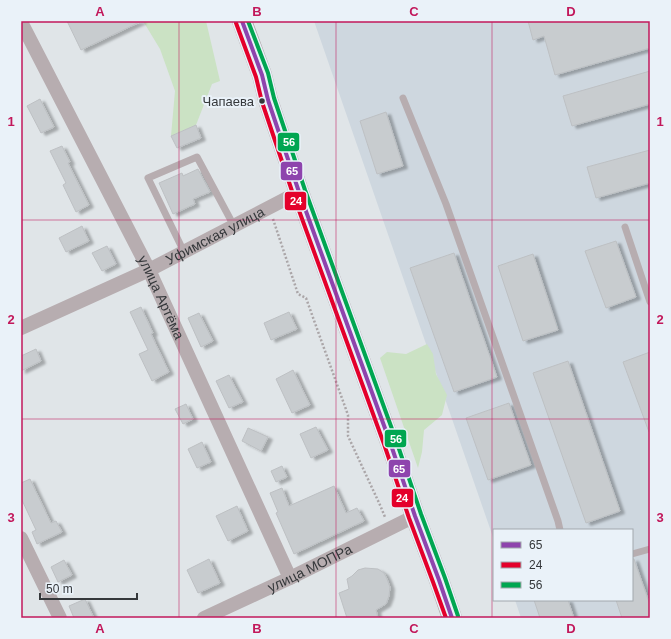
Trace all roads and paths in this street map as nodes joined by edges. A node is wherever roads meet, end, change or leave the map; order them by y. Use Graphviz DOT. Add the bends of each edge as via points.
graph roads {
  1 [pos="242,21"];
  2 [pos="21,22"];
  3 [pos="403,98"];
  4 [pos="300,192"];
  5 [pos="269,208"];
  6 [pos="234,226"];
  7 [pos="625,227"];
  8 [pos="184,252"];
  9 [pos="149,270"];
  10 [pos="650,302"];
  11 [pos="21,328"];
  12 [pos="415,516"];
  13 [pos="389,529"];
  14 [pos="560,529"];
  15 [pos="21,538"];
  16 [pos="650,549"];
  17 [pos="633,554"];
  18 [pos="290,578"];
  19 [pos="60,618"];
  20 [pos="204,618"];
  21 [pos="452,618"];
  1 -- 4 [label="main road"];
  2 -- 9 [label="street, улица Артёма"];
  3 -- 14 [label="lane" via="446,204"];
  4 -- 5 [label="street, Уфимская улица"];
  4 -- 12 [label="main road"];
  5 -- 6 [label="street, Уфимская улица"];
  5 -- 13 [label="path" via="298,294 306,298 348,415 348,436"];
  6 -- 8 [label="street, Уфимская улица"];
  6 -- 8 [label="lane" via="197,157 148,178"];
  7 -- 10 [label="lane"];
  8 -- 9 [label="street, Уфимская улица"];
  9 -- 11 [label="street, Уфимская улица"];
  9 -- 18 [label="street, улица Артёма"];
  12 -- 13 [label="street, улица МОПРа"];
  12 -- 21 [label="main road"];
  13 -- 18 [label="street, улица МОПРа"];
  15 -- 19 [label="street"];
  16 -- 17 [label="lane"];
  18 -- 20 [label="street, улица МОПРа"];
}
